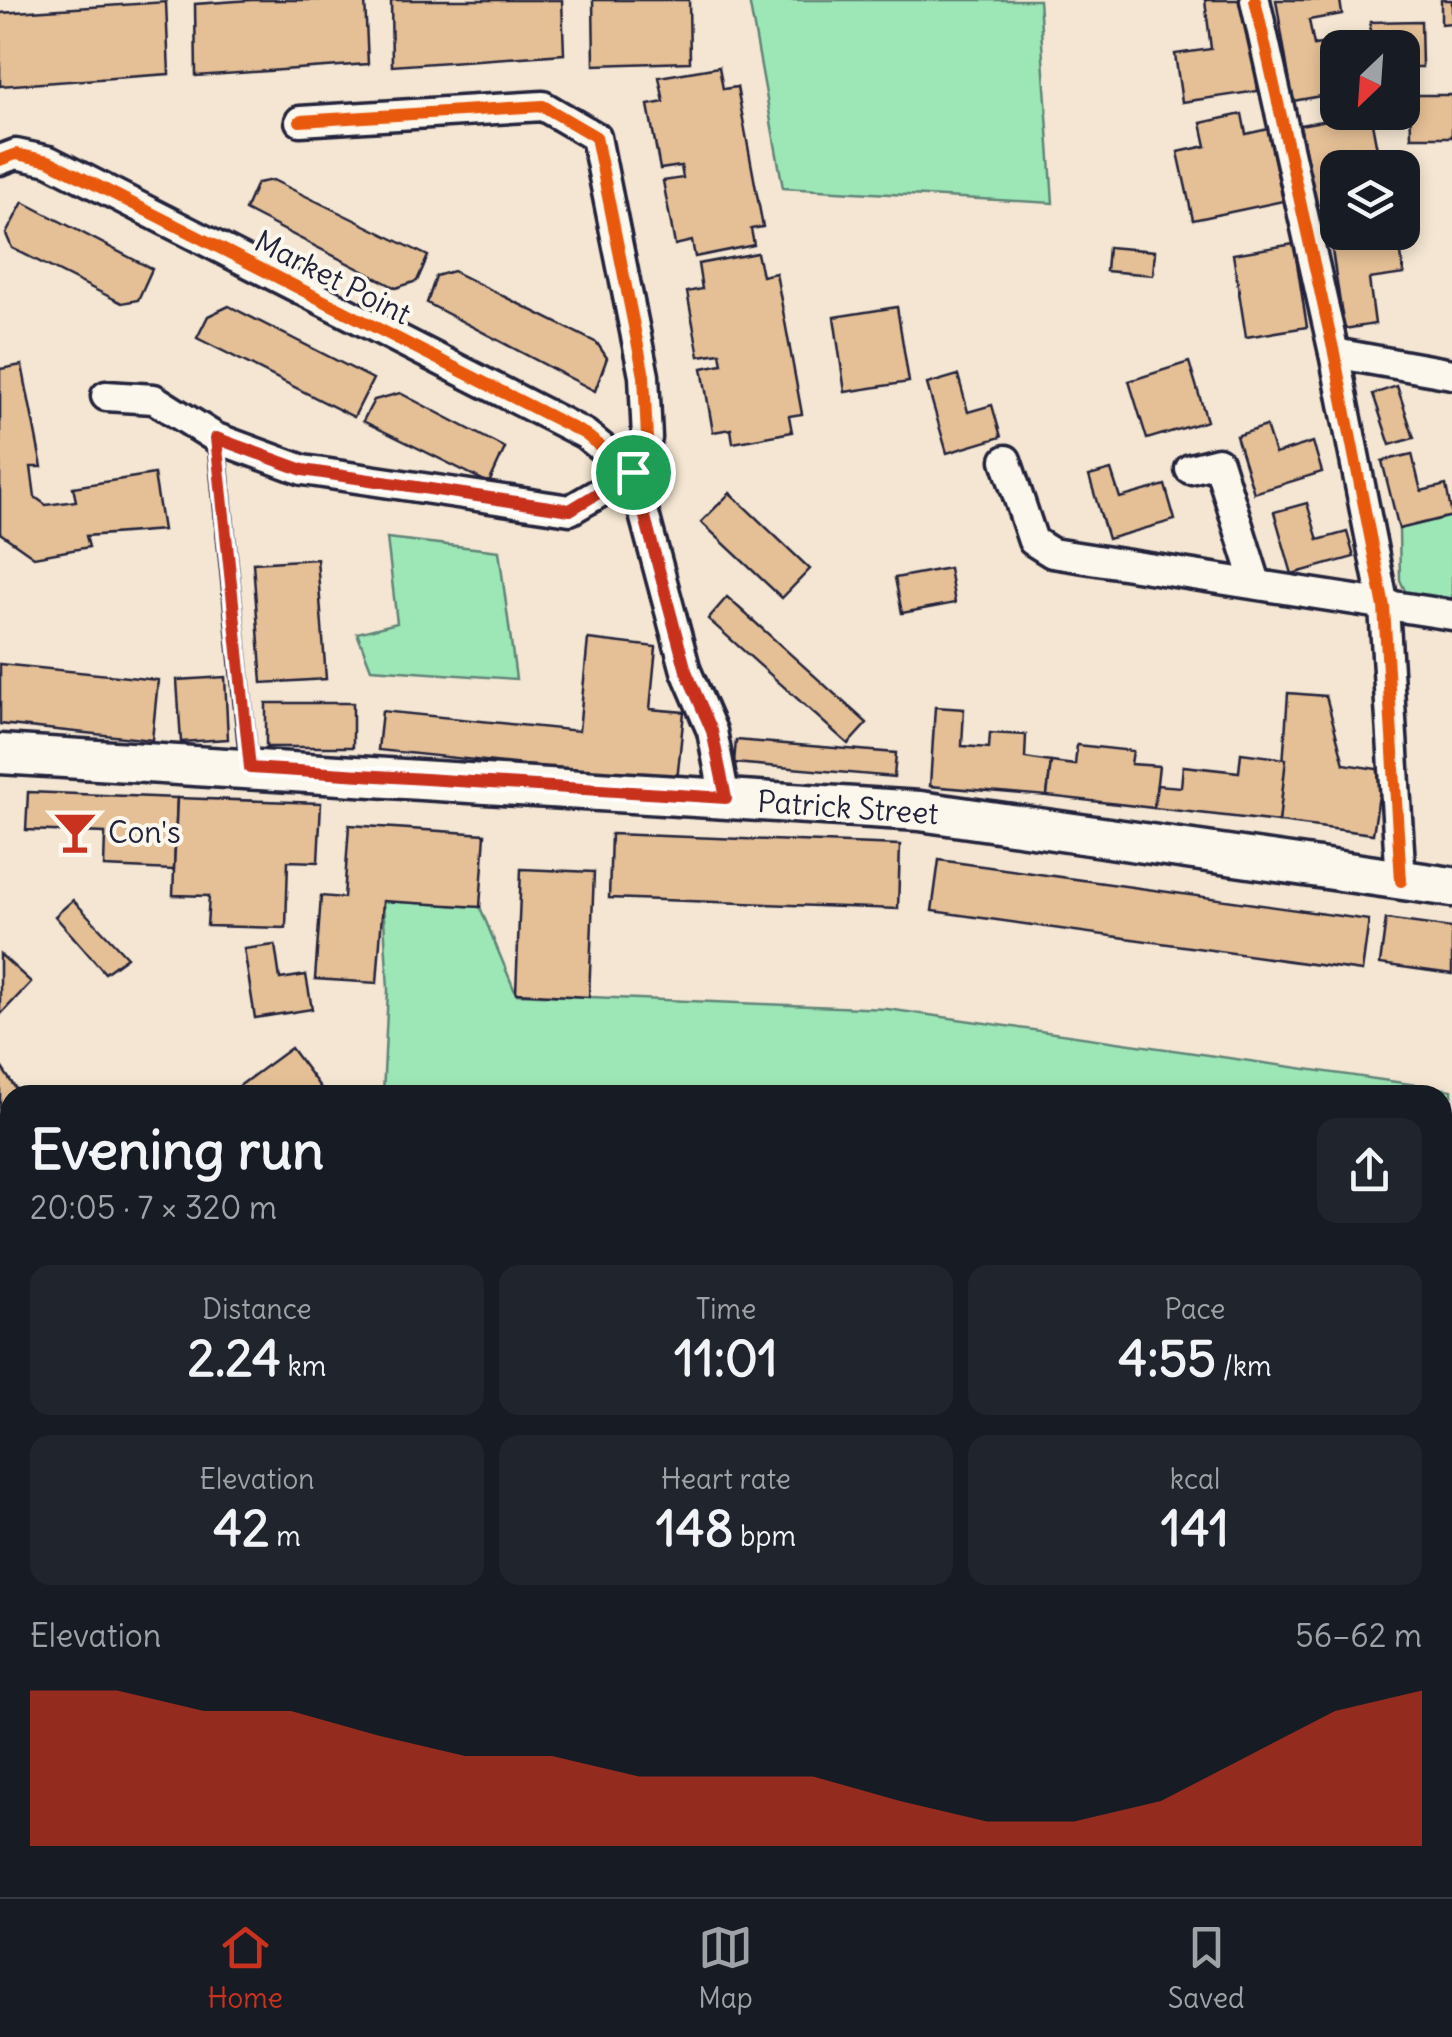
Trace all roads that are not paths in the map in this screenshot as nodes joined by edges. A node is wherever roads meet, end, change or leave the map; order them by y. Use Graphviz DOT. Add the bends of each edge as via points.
graph roads {
  1 [pos="1255,0"];
  2 [pos="300,121"];
  3 [pos="0,160"];
  4 [pos="1334,353"];
  5 [pos="1452,374"];
  6 [pos="106,396"];
  7 [pos="216,438"];
  8 [pos="1006,460"];
  9 [pos="1190,469"];
  10 [pos="633,472"];
  11 [pos="1256,583"];
  12 [pos="1384,608"];
  13 [pos="1452,615"];
  14 [pos="0,754"];
  15 [pos="250,768"];
  16 [pos="726,798"];
  17 [pos="1401,880"];
  18 [pos="1452,887"];
  1 -- 4 [label="street"];
  2 -- 10 [label="street" via="543,106 596,137 644,376 647,438"];
  3 -- 10 [label="street, Market Point" via="16,154 50,160 584,434"];
  4 -- 5 [label="street"];
  4 -- 12 [label="street"];
  6 -- 7 [label="street" via="154,399"];
  7 -- 10 [label="street" via="303,470 570,510"];
  7 -- 15 [label="lane"];
  8 -- 11 [label="street" via="1033,541 1052,553"];
  9 -- 11 [label="street" via="1218,462"];
  10 -- 16 [label="street"];
  11 -- 12 [label="street"];
  12 -- 13 [label="street"];
  12 -- 17 [label="street"];
  14 -- 15 [label="main road, Patrick Street"];
  15 -- 16 [label="main road, Patrick Street"];
  16 -- 17 [label="main road, Patrick Street" via="920,810"];
  17 -- 18 [label="main road, Patrick Street"];
}
